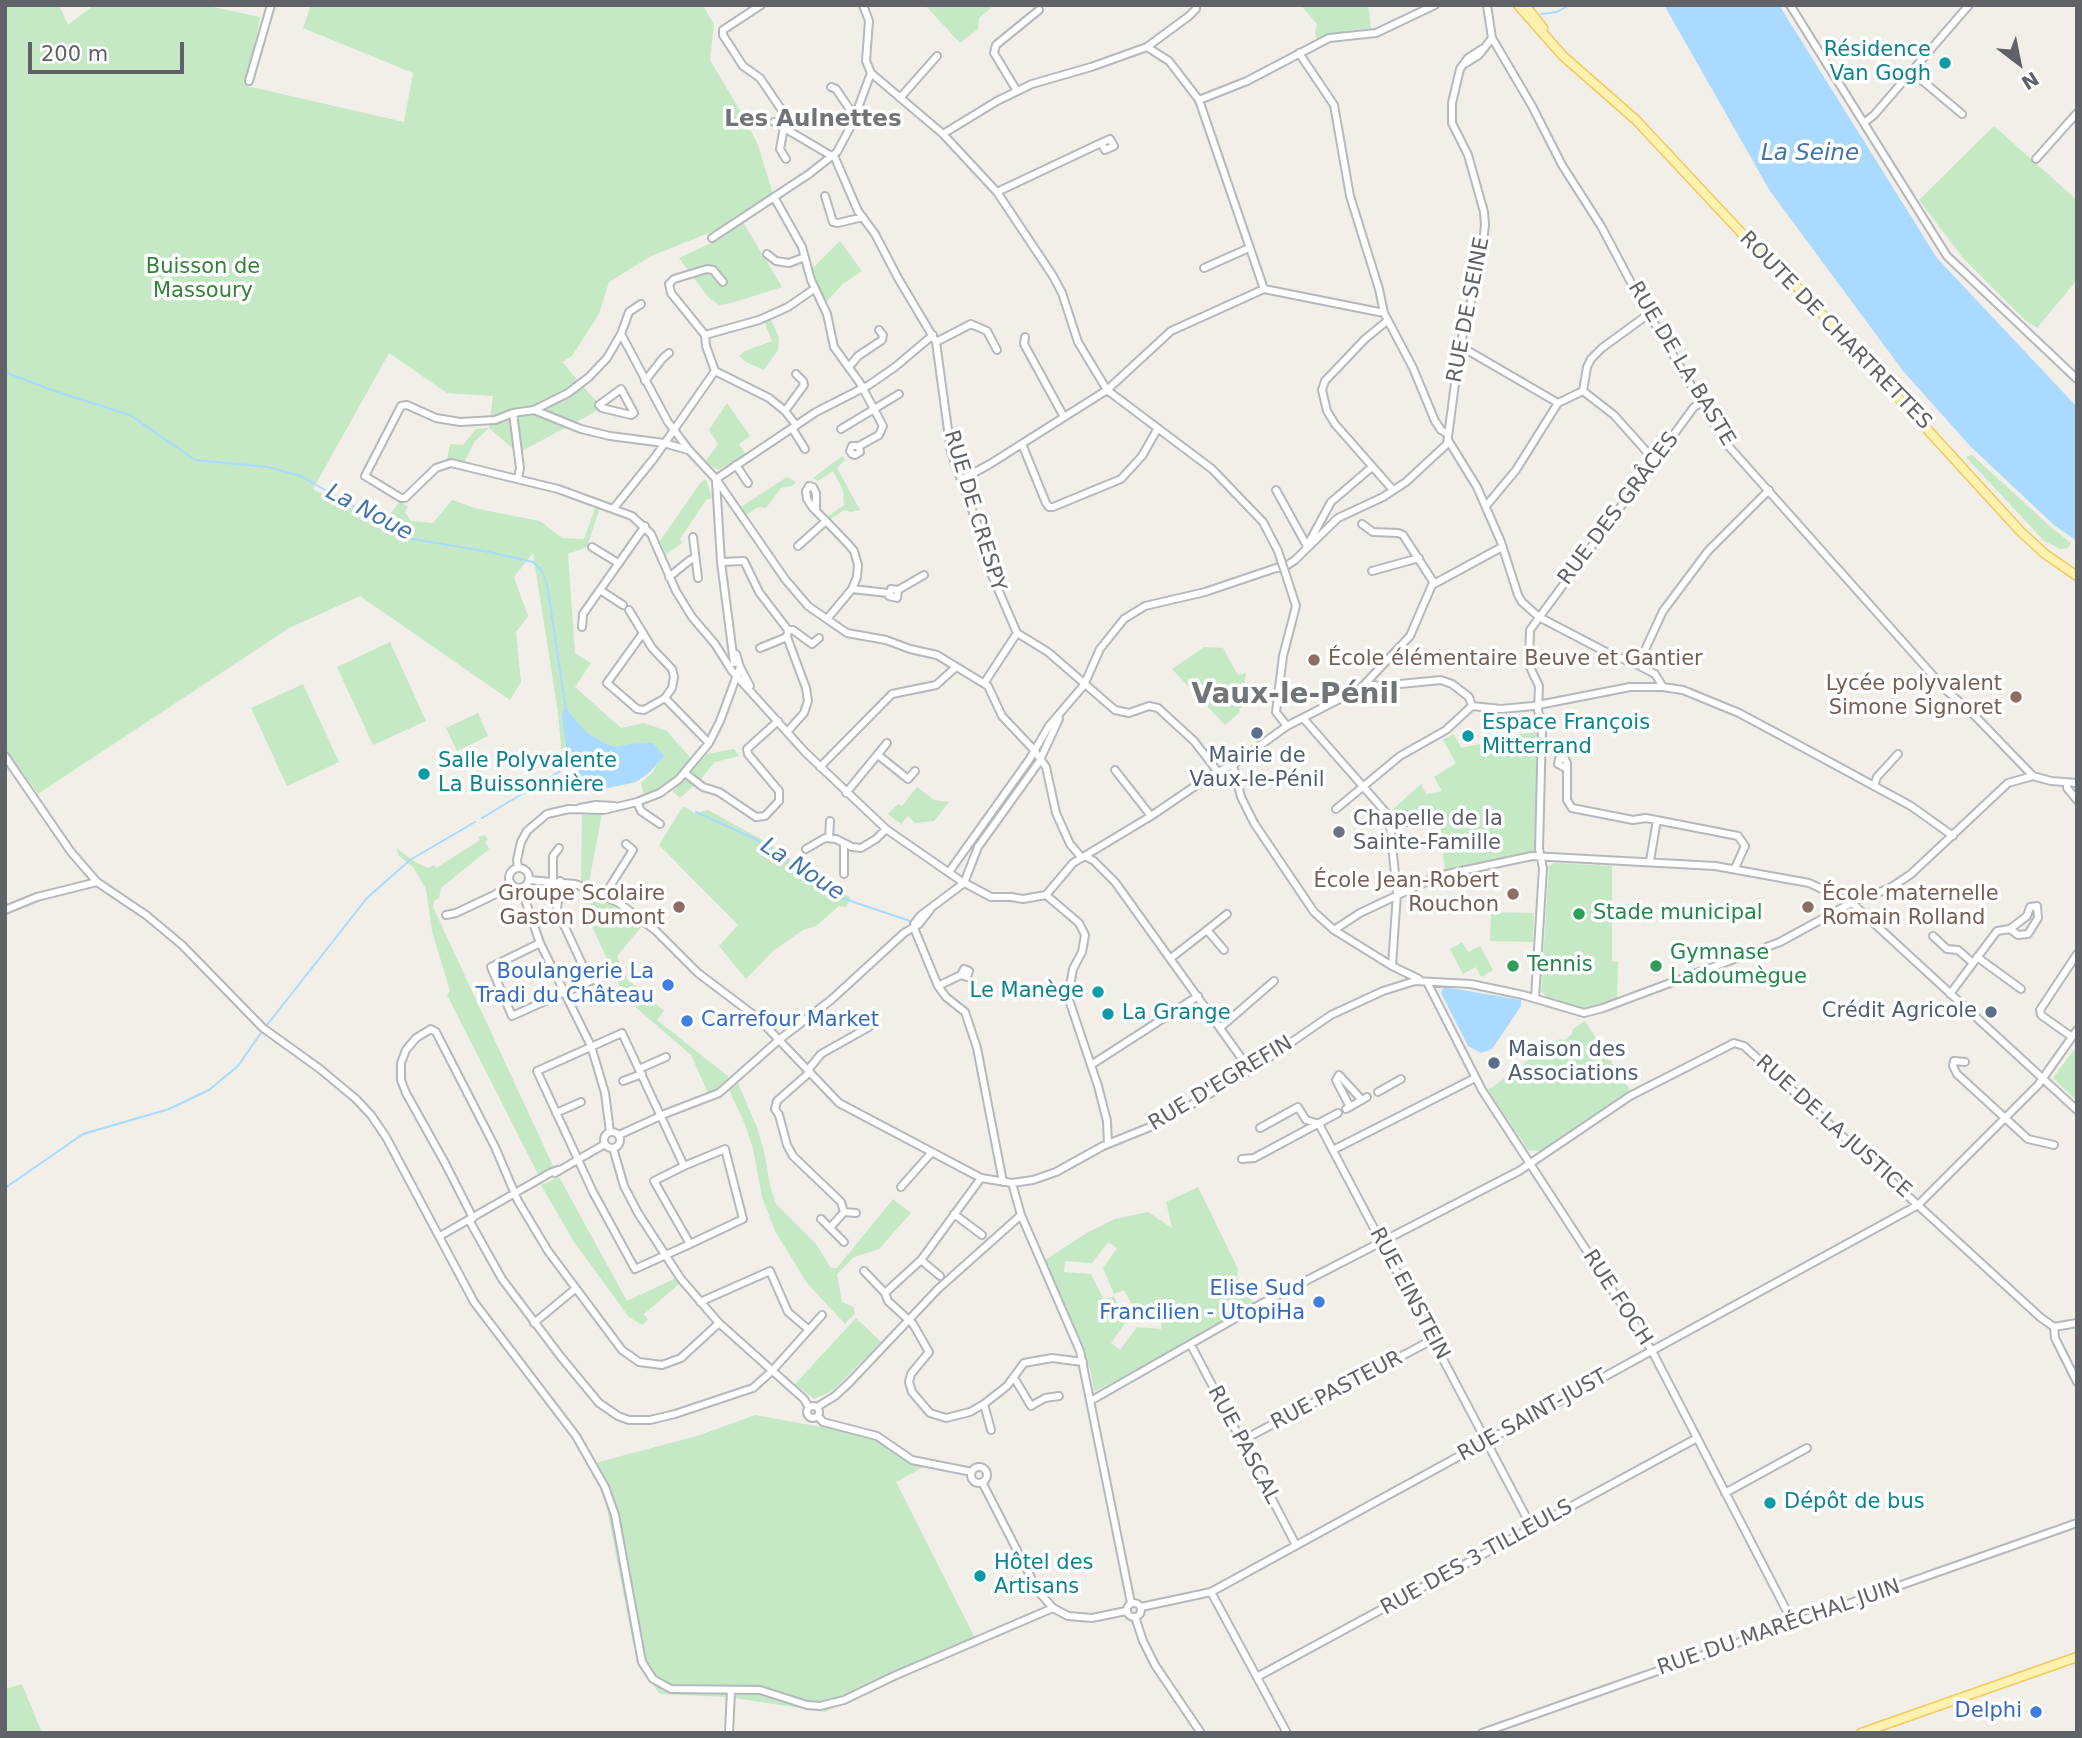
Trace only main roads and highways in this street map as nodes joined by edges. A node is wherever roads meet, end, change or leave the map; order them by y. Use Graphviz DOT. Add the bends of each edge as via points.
graph roads {
  1 [pos="1518,5"];
  2 [pos="1525,5"];
  3 [pos="1595,83"];
  4 [pos="2077,576"];
  5 [pos="2077,1657"];
  6 [pos="1861,1733"];
  1 -- 3 [label="main road, ROUTE DE CHARTRETTES" via="1563,56"];
  2 -- 3 [label="main road, ROUTE DE CHARTRETTES"];
  3 -- 4 [label="main road, ROUTE DE CHARTRETTES" via="1798,288 2021,532"];
  5 -- 6 [label="main road"];
}
